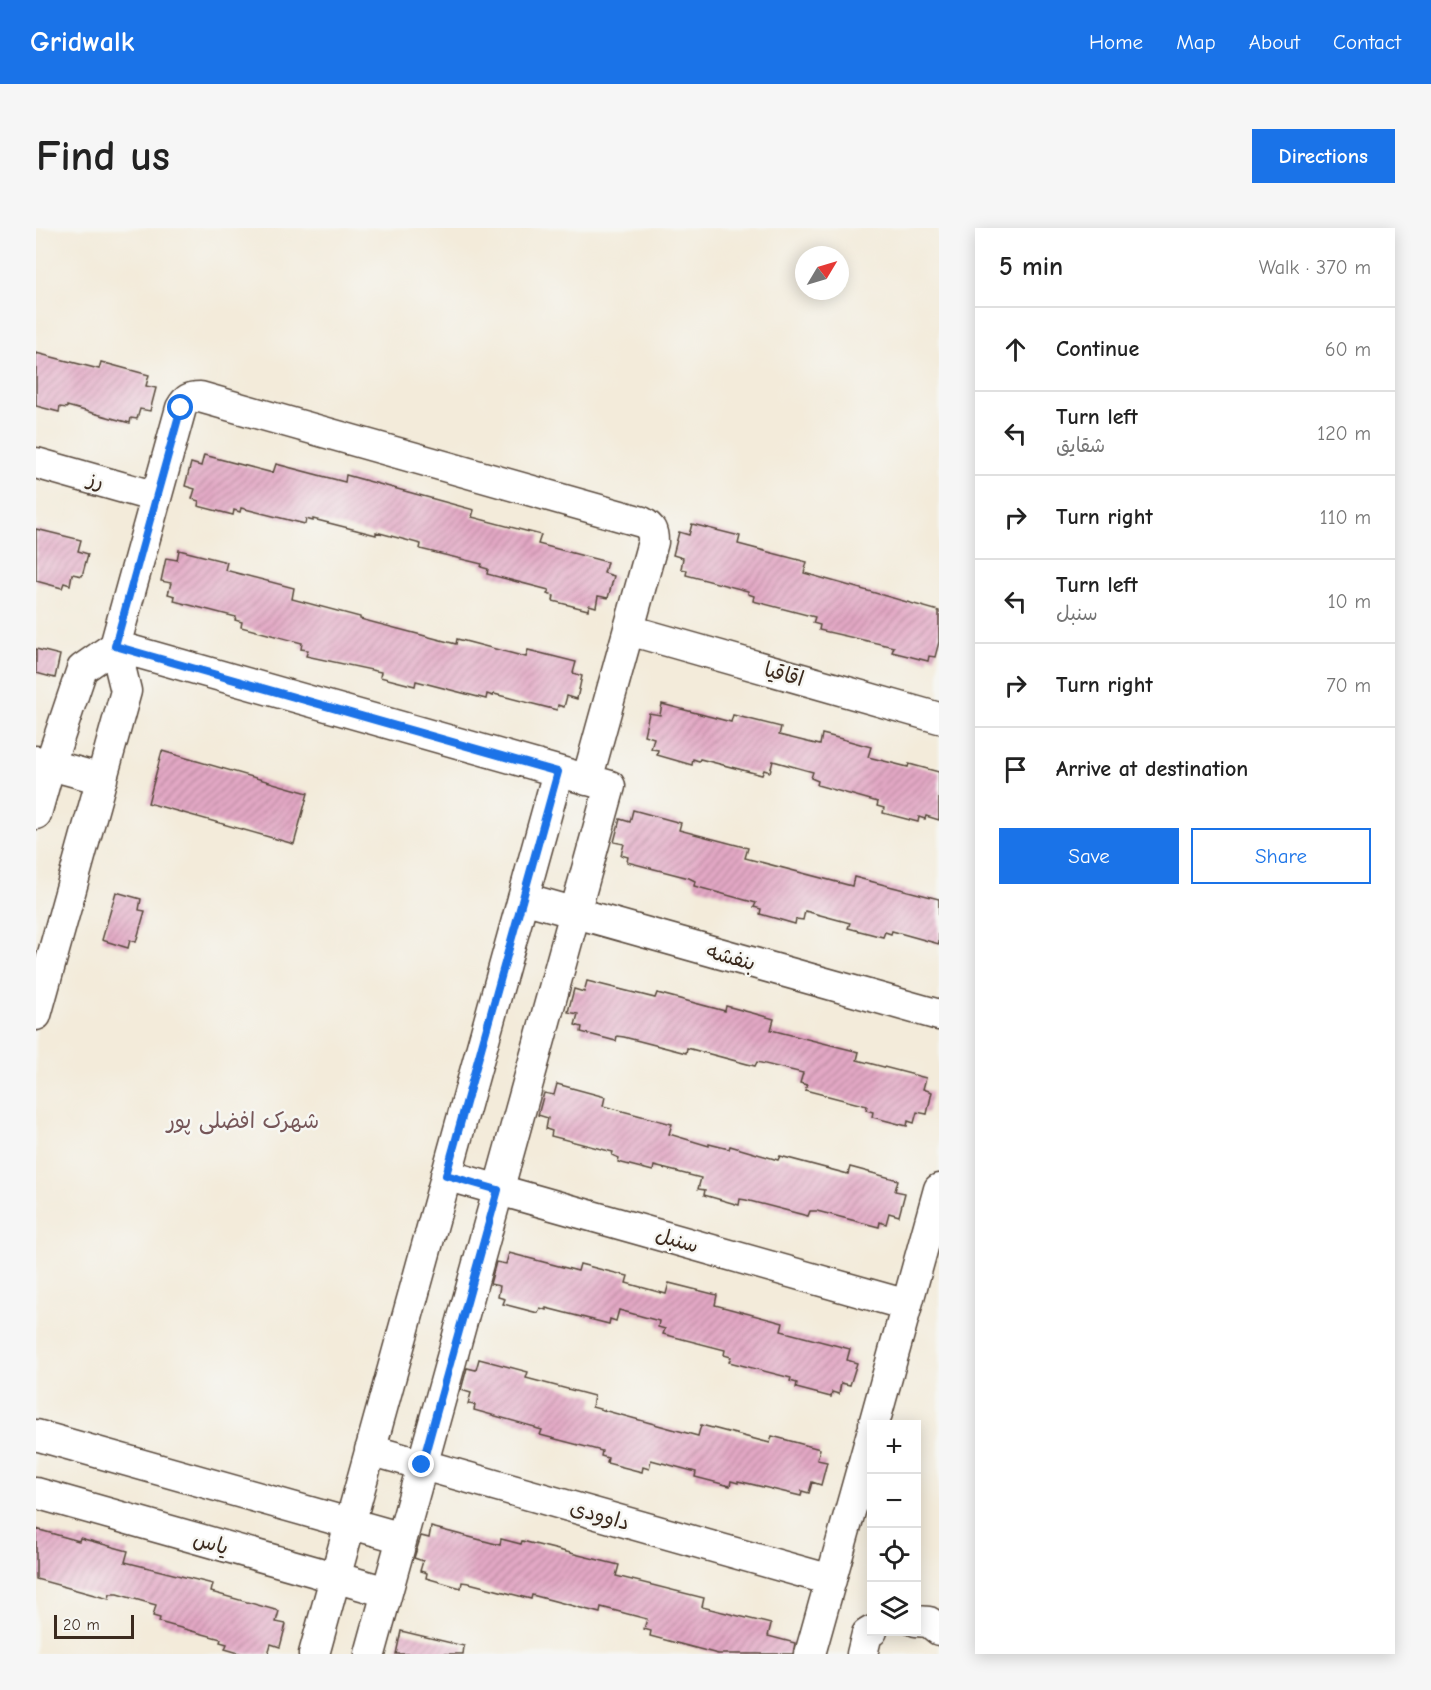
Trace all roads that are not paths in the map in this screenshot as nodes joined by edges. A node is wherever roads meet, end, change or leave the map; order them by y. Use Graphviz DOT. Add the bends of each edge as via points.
graph roads {
  1 [pos="36,463"];
  2 [pos="156,497"];
  3 [pos="629,630"];
  4 [pos="115,646"];
  5 [pos="939,718"];
  6 [pos="43,762"];
  7 [pos="558,772"];
  8 [pos="102,779"];
  9 [pos="599,783"];
  10 [pos="36,814"];
  11 [pos="523,898"];
  12 [pos="575,913"];
  13 [pos="36,1015"];
  14 [pos="939,1015"];
  15 [pos="446,1175"];
  16 [pos="939,1189"];
  17 [pos="498,1190"];
  18 [pos="907,1305"];
  19 [pos="875,1420"];
  20 [pos="36,1435"];
  21 [pos="370,1450"];
  22 [pos="867,1451"];
  23 [pos="422,1465"];
  24 [pos="36,1493"];
  25 [pos="350,1523"];
  26 [pos="402,1538"];
  27 [pos="335,1578"];
  28 [pos="831,1580"];
  29 [pos="387,1592"];
  30 [pos="921,1621"];
  31 [pos="939,1630"];
  32 [pos="867,1634"];
  33 [pos="314,1654"];
  34 [pos="369,1654"];
  35 [pos="810,1654"];
  36 [pos="861,1654"];
  1 -- 2 [label="street, رز"];
  2 -- 3 [label="street" via="185,401 192,397 212,400 650,526 653,542"];
  2 -- 4 [label="street"];
  3 -- 5 [label="street, اقاقیا"];
  3 -- 9 [label="street"];
  4 -- 6 [label="street" via="82,669"];
  4 -- 7 [label="street"];
  4 -- 8 [label="street" via="126,691"];
  6 -- 8 [label="street"];
  6 -- 10 [label="street"];
  7 -- 9 [label="street"];
  7 -- 11 [label="street"];
  8 -- 13 [label="street"];
  9 -- 12 [label="street"];
  11 -- 12 [label="street, بنفشه"];
  11 -- 15 [label="street"];
  12 -- 14 [label="street, بنفشه"];
  12 -- 17 [label="street"];
  15 -- 17 [label="street, سنبل"];
  15 -- 21 [label="street"];
  16 -- 18 [label="street"];
  17 -- 18 [label="street, سنبل"];
  17 -- 23 [label="street"];
  18 -- 19 [label="street"];
  20 -- 25 [label="street"];
  21 -- 23 [label="street, داوودی"];
  21 -- 25 [label="street"];
  22 -- 28 [label="street"];
  23 -- 26 [label="street"];
  23 -- 28 [label="street, داوودی"];
  24 -- 27 [label="street, یاس"];
  25 -- 26 [label="street"];
  25 -- 27 [label="street"];
  26 -- 29 [label="street"];
  27 -- 29 [label="street, یاس"];
  27 -- 33 [label="street"];
  28 -- 35 [label="street"];
  29 -- 34 [label="street"];
  30 -- 31 [label="street"];
  32 -- 36 [label="street"];
}
